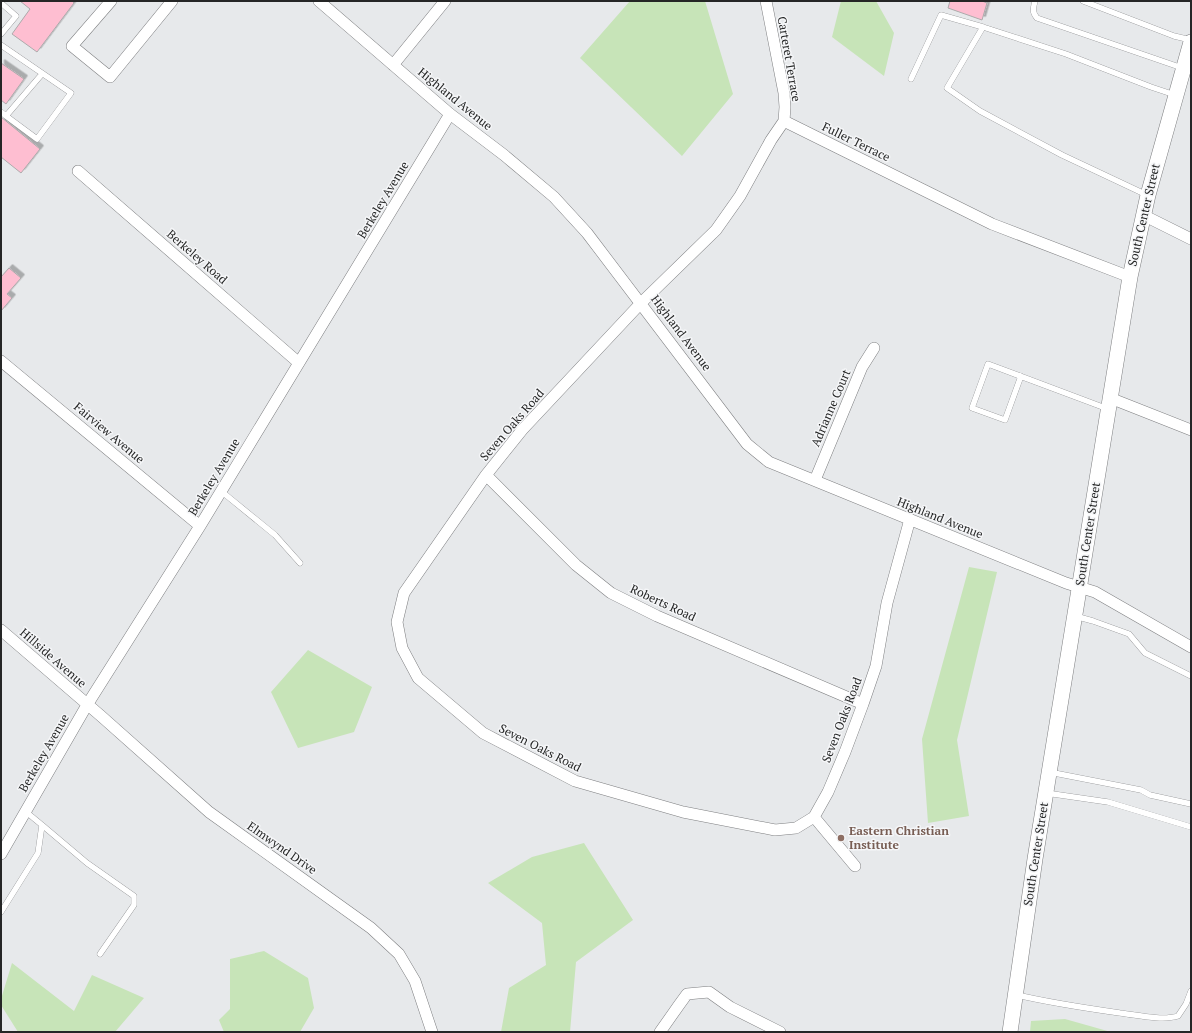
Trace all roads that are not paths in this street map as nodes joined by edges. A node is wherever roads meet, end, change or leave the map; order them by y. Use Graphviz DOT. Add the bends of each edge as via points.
graph roads {
  1 [pos="110,1"];
  2 [pos="172,1"];
  3 [pos="319,1"];
  4 [pos="445,1"];
  5 [pos="766,1"];
  6 [pos="1035,1"];
  7 [pos="1083,1"];
  8 [pos="1,3"];
  9 [pos="983,27"];
  10 [pos="1,34"];
  11 [pos="1191,41"];
  12 [pos="1,45"];
  13 [pos="393,65"];
  14 [pos="1187,70"];
  15 [pos="42,74"];
  16 [pos="911,79"];
  17 [pos="1176,95"];
  18 [pos="1,112"];
  19 [pos="450,114"];
  20 [pos="6,116"];
  21 [pos="784,121"];
  22 [pos="78,171"];
  23 [pos="1148,195"];
  24 [pos="1143,215"];
  25 [pos="1191,240"];
  26 [pos="1130,277"];
  27 [pos="641,302"];
  28 [pos="874,348"];
  29 [pos="1,360"];
  30 [pos="299,363"];
  31 [pos="1021,376"];
  32 [pos="1109,404"];
  33 [pos="1191,430"];
  34 [pos="486,475"];
  35 [pos="815,480"];
  36 [pos="221,491"];
  37 [pos="910,520"];
  38 [pos="200,526"];
  39 [pos="300,563"];
  40 [pos="1080,587"];
  41 [pos="1075,616"];
  42 [pos="1,630"];
  43 [pos="1191,647"];
  44 [pos="1191,676"];
  45 [pos="863,704"];
  46 [pos="87,705"];
  47 [pos="1049,772"];
  48 [pos="1046,793"];
  49 [pos="1191,804"];
  50 [pos="25,811"];
  51 [pos="814,817"];
  52 [pos="42,825"];
  53 [pos="1191,827"];
  54 [pos="1,854"];
  55 [pos="855,866"];
  56 [pos="1,912"];
  57 [pos="100,954"];
  58 [pos="1191,991"];
  59 [pos="1015,995"];
  60 [pos="429,1030"];
  61 [pos="660,1032"];
  62 [pos="780,1032"];
  63 [pos="1010,1032"];
  1 -- 2 [label="street" via="72,46 110,77"];
  3 -- 13 [label="street, Highland Avenue"];
  4 -- 13 [label="street"];
  5 -- 21 [label="street, Carteret Terrace" via="784,93"];
  6 -- 14 [label="lane" via="1033,13 1037,18"];
  7 -- 11 [label="lane"];
  8 -- 10 [label="lane" via="16,16"];
  9 -- 16 [label="lane" via="941,16"];
  9 -- 17 [label="lane" via="1066,54 1151,88"];
  9 -- 23 [label="lane" via="947,88 980,111 1062,155"];
  11 -- 14 [label="main road, South Center Street"];
  12 -- 15 [label="lane"];
  13 -- 19 [label="street, Highland Avenue"];
  14 -- 17 [label="main road, South Center Street"];
  15 -- 20 [label="lane"];
  15 -- 20 [label="lane" via="71,93 37,140"];
  17 -- 23 [label="main road, South Center Street"];
  18 -- 20 [label="lane"];
  19 -- 27 [label="street, Highland Avenue" via="554,197 587,233"];
  19 -- 30 [label="street, Berkeley Avenue"];
  21 -- 26 [label="street, Fuller Terrace" via="992,224"];
  21 -- 27 [label="street" via="740,196 716,230"];
  22 -- 30 [label="street, Berkeley Road"];
  23 -- 24 [label="main road, South Center Street"];
  24 -- 25 [label="street"];
  24 -- 26 [label="main road, South Center Street"];
  26 -- 32 [label="main road, South Center Street"];
  27 -- 34 [label="street, Seven Oaks Road" via="522,430"];
  27 -- 35 [label="street, Highland Avenue" via="748,444 769,462"];
  28 -- 35 [label="street, Adrianne Court" via="862,367"];
  29 -- 38 [label="street, Fairview Avenue"];
  30 -- 36 [label="street, Berkeley Avenue"];
  31 -- 31 [label="lane" via="988,364 972,408 1005,420"];
  31 -- 32 [label="lane"];
  32 -- 33 [label="street"];
  32 -- 40 [label="main road, South Center Street"];
  34 -- 45 [label="street, Roberts Road" via="576,565 611,594"];
  34 -- 51 [label="street, Seven Oaks Road" via="404,593 397,622 402,648 418,678 483,733 575,781 683,812 775,830 796,828"];
  35 -- 37 [label="street, Highland Avenue"];
  36 -- 38 [label="street, Berkeley Avenue"];
  36 -- 39 [label="lane" via="275,535"];
  37 -- 40 [label="street, Highland Avenue"];
  37 -- 45 [label="street, Seven Oaks Road" via="887,603 876,666"];
  38 -- 46 [label="street, Berkeley Avenue"];
  40 -- 41 [label="main road, South Center Street"];
  40 -- 43 [label="street, Highland Avenue" via="1096,592"];
  41 -- 44 [label="lane" via="1129,634 1145,653"];
  41 -- 47 [label="main road, South Center Street"];
  42 -- 46 [label="street, Hillside Avenue"];
  45 -- 51 [label="street, Seven Oaks Road" via="828,792"];
  46 -- 50 [label="street, Berkeley Avenue"];
  46 -- 60 [label="street, Elmwynd Drive" via="209,812 371,928 399,954 415,981"];
  47 -- 48 [label="main road, South Center Street"];
  47 -- 49 [label="lane" via="1141,790 1150,795"];
  48 -- 53 [label="lane" via="1108,802"];
  48 -- 59 [label="main road, South Center Street"];
  50 -- 52 [label="lane"];
  50 -- 54 [label="street, Berkeley Avenue"];
  51 -- 55 [label="street"];
  52 -- 56 [label="lane" via="38,853"];
  52 -- 57 [label="lane" via="87,863 134,896 134,905"];
  58 -- 59 [label="lane" via="1178,1016 1171,1018 1052,1004"];
  59 -- 63 [label="main road, South Center Street"];
  61 -- 62 [label="street" via="688,994 709,992 730,1007"];
}
